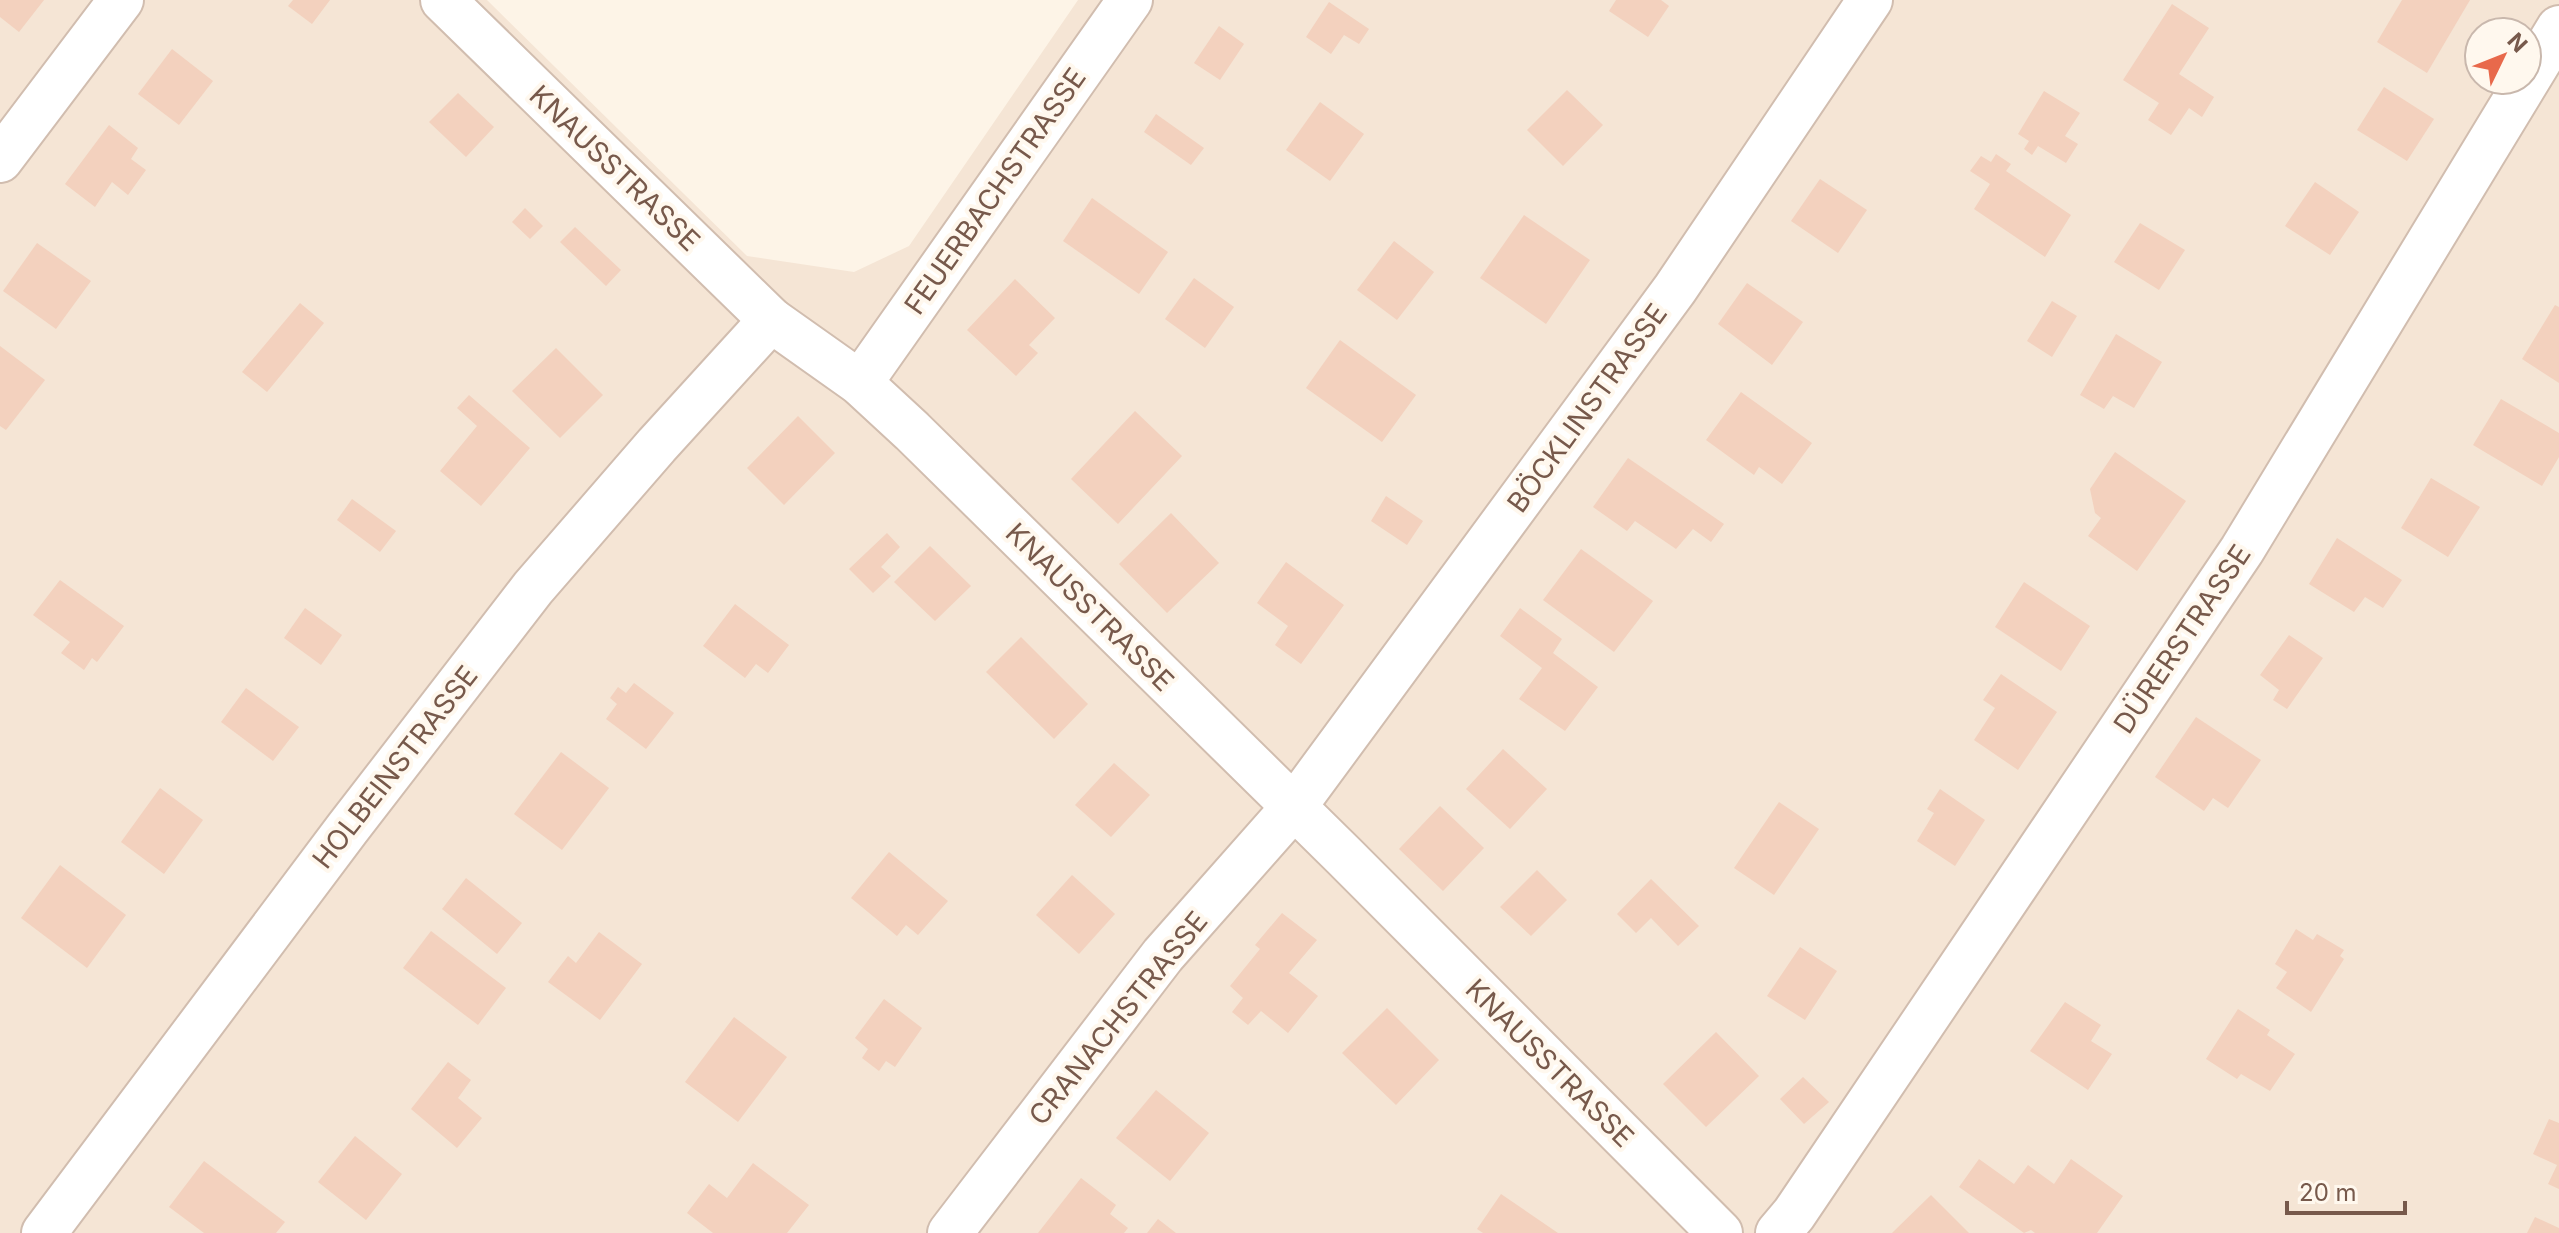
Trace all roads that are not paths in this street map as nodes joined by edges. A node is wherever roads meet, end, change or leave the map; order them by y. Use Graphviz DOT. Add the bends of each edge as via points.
graph roads {
  1 [pos="121,0"];
  2 [pos="443,0"];
  3 [pos="1130,0"];
  4 [pos="1870,0"];
  5 [pos="2559,28"];
  6 [pos="0,160"];
  7 [pos="771,320"];
  8 [pos="860,383"];
  9 [pos="1293,808"];
  10 [pos="44,1233"];
  11 [pos="950,1233"];
  12 [pos="1720,1233"];
  13 [pos="1778,1233"];
  1 -- 6 [label="street"];
  2 -- 7 [label="street, KNAUSSTRASSE"];
  3 -- 8 [label="street, FEUERBACHSTRASSE"];
  4 -- 9 [label="street, BÖCKLINSTRASSE" via="1675,289"];
  5 -- 13 [label="street, DÜRERSTRASSE" via="2242,550"];
  7 -- 8 [label="street, KNAUSSTRASSE"];
  7 -- 10 [label="street, HOLBEINSTRASSE" via="533,588"];
  8 -- 9 [label="street, KNAUSSTRASSE"];
  9 -- 11 [label="street, CRANACHSTRASSE" via="1163,955"];
  9 -- 12 [label="street, KNAUSSTRASSE"];
}
